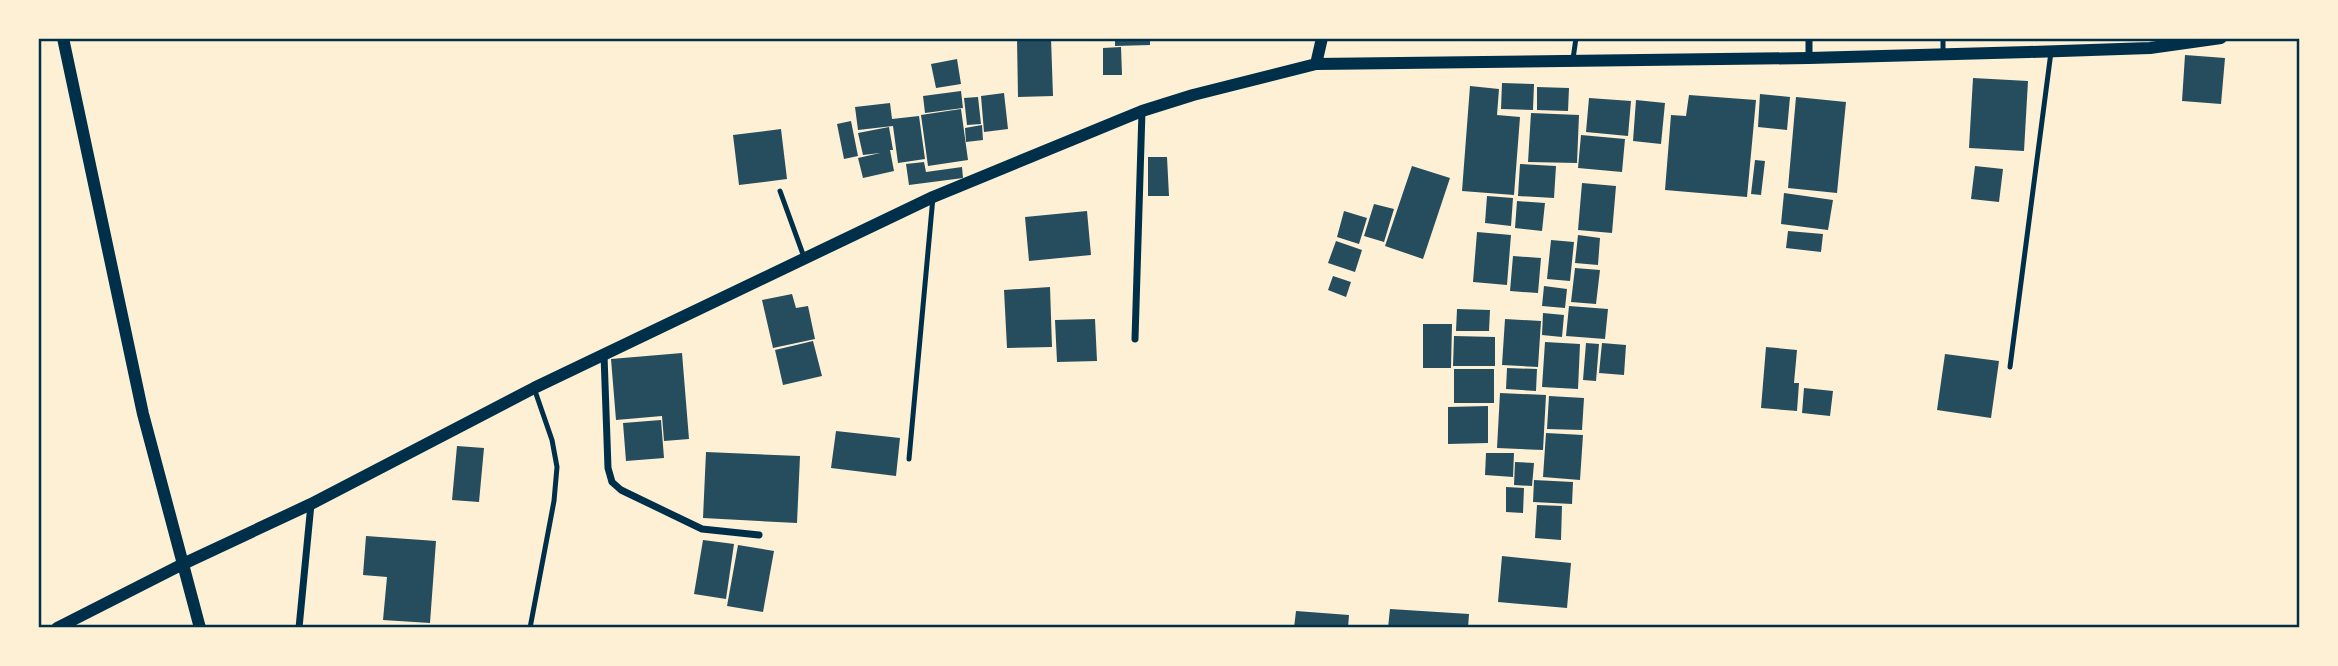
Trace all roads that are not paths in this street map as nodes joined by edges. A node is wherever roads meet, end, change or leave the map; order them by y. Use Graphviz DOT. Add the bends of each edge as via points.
graph roads {
  1 [pos="63,38"];
  2 [pos="1322,38"];
  3 [pos="1576,38"];
  4 [pos="1809,38"];
  5 [pos="1943,38"];
  6 [pos="2221,38"];
  7 [pos="2050,52"];
  8 [pos="1942,55"];
  9 [pos="1809,58"];
  10 [pos="1573,62"];
  11 [pos="1317,64"];
  12 [pos="1142,111"];
  13 [pos="780,191"];
  14 [pos="933,197"];
  15 [pos="804,259"];
  16 [pos="1135,339"];
  17 [pos="604,355"];
  18 [pos="2010,367"];
  19 [pos="534,388"];
  20 [pos="909,459"];
  21 [pos="311,504"];
  22 [pos="759,535"];
  23 [pos="183,564"];
  24 [pos="57,628"];
  25 [pos="200,628"];
  26 [pos="299,628"];
  27 [pos="530,628"];
  1 -- 23 [label="street" via="143,414"];
  2 -- 11 [label="street"];
  3 -- 10 [label="lane"];
  4 -- 9 [label="street"];
  5 -- 8 [label="lane"];
  6 -- 7 [label="street" via="2150,48"];
  7 -- 8 [label="street"];
  7 -- 18 [label="lane"];
  8 -- 9 [label="street"];
  9 -- 10 [label="street"];
  10 -- 11 [label="street"];
  11 -- 12 [label="street"];
  12 -- 14 [label="street"];
  12 -- 16 [label="street"];
  13 -- 15 [label="lane"];
  14 -- 15 [label="street"];
  14 -- 20 [label="lane"];
  15 -- 17 [label="street"];
  17 -- 19 [label="street"];
  17 -- 22 [label="street" via="612,482 702,529"];
  19 -- 21 [label="street"];
  19 -- 27 [label="lane" via="557,467"];
  21 -- 23 [label="street"];
  21 -- 26 [label="street"];
  23 -- 24 [label="street"];
  23 -- 25 [label="street"];
}
